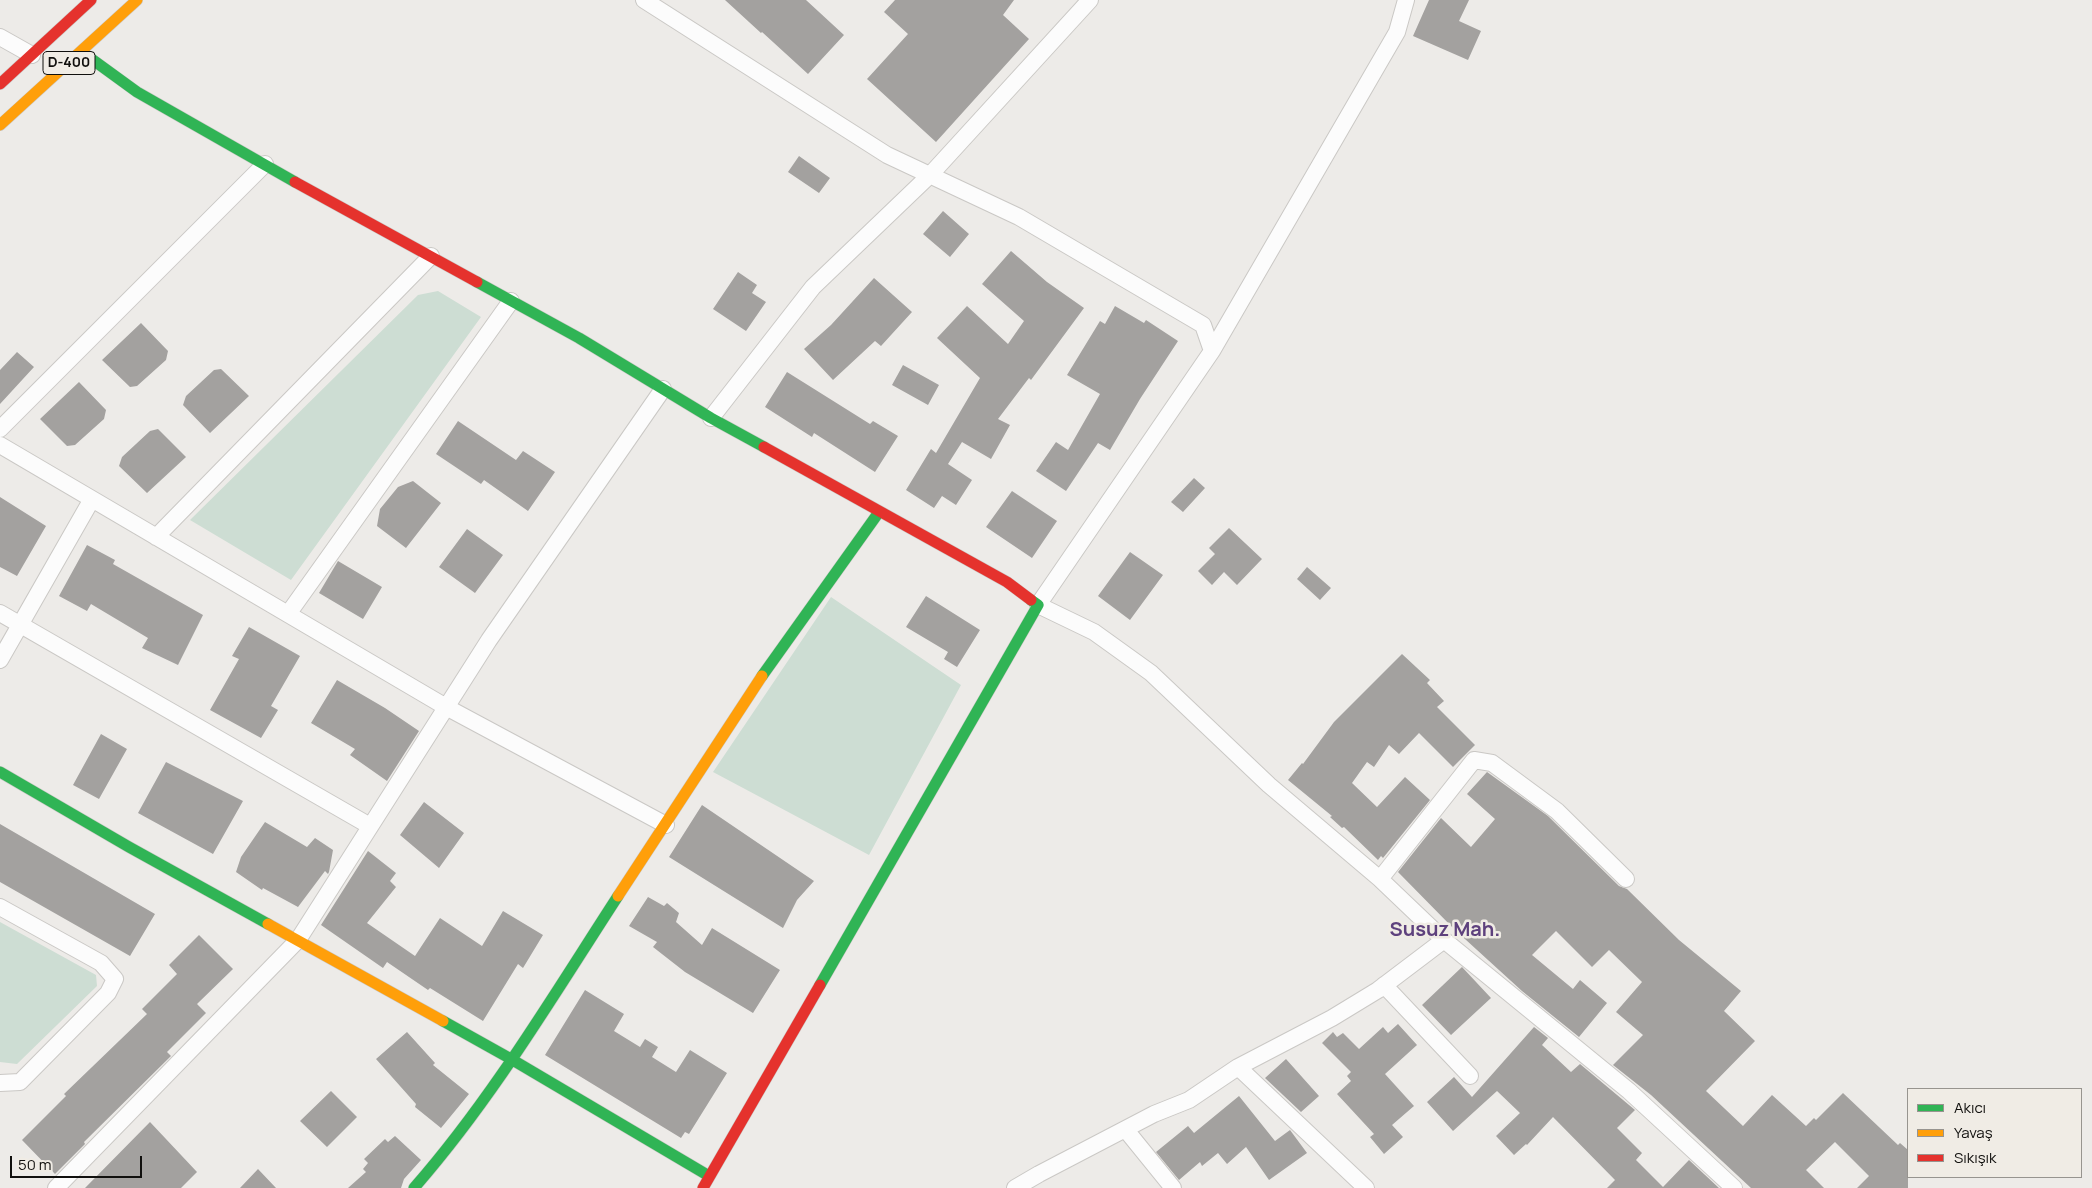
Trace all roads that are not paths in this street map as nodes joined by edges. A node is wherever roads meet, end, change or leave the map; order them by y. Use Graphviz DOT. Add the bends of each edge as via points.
graph roads {
  1 [pos="91,0"];
  2 [pos="137,0"];
  3 [pos="644,0"];
  4 [pos="1090,0"];
  5 [pos="1406,0"];
  6 [pos="0,37"];
  7 [pos="82,52"];
  8 [pos="32,54"];
  9 [pos="0,84"];
  10 [pos="0,125"];
  11 [pos="265,164"];
  12 [pos="931,174"];
  13 [pos="431,256"];
  14 [pos="511,300"];
  15 [pos="1212,351"];
  16 [pos="663,389"];
  17 [pos="711,418"];
  18 [pos="0,429"];
  19 [pos="0,445"];
  20 [pos="92,499"];
  21 [pos="879,512"];
  22 [pos="156,537"];
  23 [pos="1038,605"];
  24 [pos="0,614"];
  25 [pos="288,614"];
  26 [pos="20,625"];
  27 [pos="0,660"];
  28 [pos="446,707"];
  29 [pos="0,772"];
  30 [pos="666,825"];
  31 [pos="370,826"];
  32 [pos="1380,879"];
  33 [pos="1626,879"];
  34 [pos="0,907"];
  35 [pos="298,940"];
  36 [pos="1444,940"];
  37 [pos="1384,985"];
  38 [pos="511,1059"];
  39 [pos="1238,1067"];
  40 [pos="1470,1076"];
  41 [pos="0,1083"];
  42 [pos="1126,1130"];
  43 [pos="709,1176"];
  44 [pos="56,1188"];
  45 [pos="414,1188"];
  46 [pos="703,1188"];
  47 [pos="1015,1188"];
  48 [pos="1173,1188"];
  49 [pos="1366,1188"];
  50 [pos="1734,1188"];
  1 -- 8 [label="main road, D-400"];
  2 -- 7 [label="main road, D-400"];
  3 -- 12 [label="street" via="887,155"];
  4 -- 12 [label="street"];
  5 -- 15 [label="street" via="1397,32"];
  6 -- 8 [label="street"];
  7 -- 10 [label="main road, D-400"];
  7 -- 11 [label="main road" via="137,92"];
  8 -- 9 [label="main road, D-400"];
  11 -- 13 [label="main road"];
  11 -- 18 [label="street"];
  12 -- 15 [label="street" via="1020,217 1203,325"];
  12 -- 17 [label="street" via="813,287"];
  13 -- 14 [label="main road"];
  13 -- 22 [label="street"];
  14 -- 16 [label="main road"];
  14 -- 25 [label="street"];
  15 -- 23 [label="street"];
  16 -- 17 [label="main road"];
  16 -- 28 [label="street"];
  17 -- 21 [label="main road"];
  19 -- 20 [label="street"];
  20 -- 22 [label="street"];
  20 -- 26 [label="street"];
  21 -- 23 [label="main road" via="1007,582"];
  21 -- 30 [label="main road" via="754,687"];
  22 -- 25 [label="street"];
  23 -- 32 [label="street" via="1094,632 1151,673 1269,785"];
  23 -- 43 [label="main road"];
  24 -- 26 [label="street"];
  25 -- 28 [label="street"];
  26 -- 27 [label="street"];
  26 -- 31 [label="street"];
  28 -- 30 [label="street"];
  28 -- 31 [label="street"];
  29 -- 35 [label="main road"];
  30 -- 38 [label="main road"];
  31 -- 35 [label="street"];
  32 -- 33 [label="street" via="1474,760 1492,763 1557,811"];
  32 -- 36 [label="street"];
  34 -- 41 [label="street" via="101,963 115,978 108,993 20,1082"];
  35 -- 38 [label="main road"];
  35 -- 44 [label="street"];
  36 -- 37 [label="street"];
  36 -- 50 [label="street" via="1629,1091"];
  37 -- 39 [label="street" via="1332,1018"];
  37 -- 40 [label="street"];
  38 -- 43 [label="main road"];
  38 -- 45 [label="main road" via="449,1148"];
  39 -- 42 [label="street" via="1189,1100"];
  39 -- 49 [label="street"];
  42 -- 47 [label="street"];
  42 -- 48 [label="street"];
  43 -- 46 [label="main road"];
}
